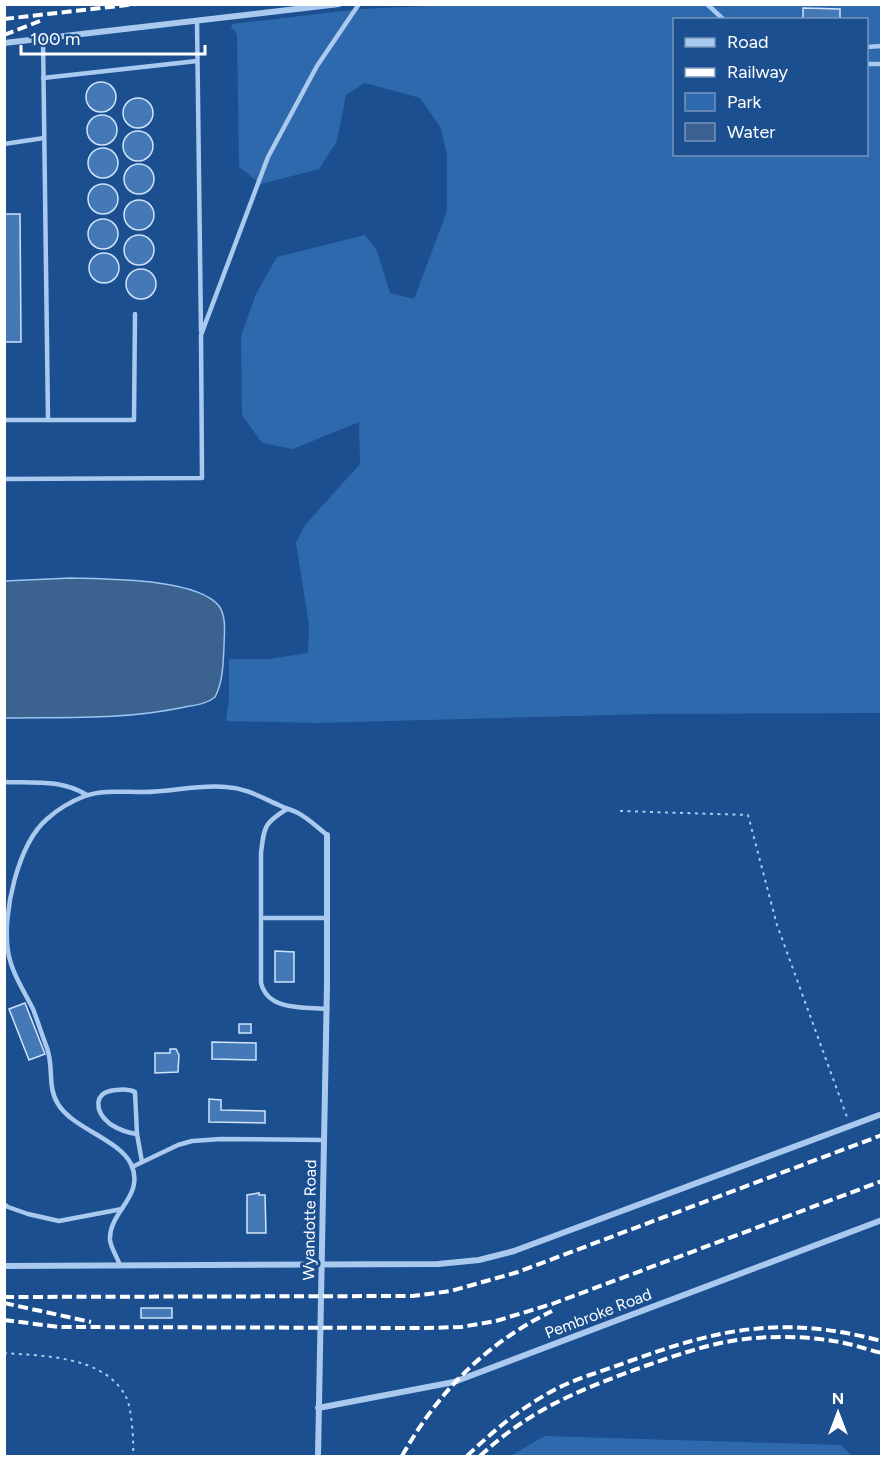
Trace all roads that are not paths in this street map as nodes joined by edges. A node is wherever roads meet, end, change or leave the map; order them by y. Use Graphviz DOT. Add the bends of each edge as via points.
graph roads {
  1 [pos="339,4"];
  2 [pos="358,4"];
  3 [pos="707,4"];
  4 [pos="722,18"];
  5 [pos="197,21"];
  6 [pos="43,38"];
  7 [pos="4,43"];
  8 [pos="197,61"];
  9 [pos="43,78"];
  10 [pos="44,138"];
  11 [pos="4,144"];
  12 [pos="135,314"];
  13 [pos="201,335"];
  14 [pos="4,420"];
  15 [pos="48,420"];
  16 [pos="4,479"];
  17 [pos="4,782"];
  18 [pos="87,795"];
  19 [pos="287,809"];
  20 [pos="327,835"];
  21 [pos="261,918"];
  22 [pos="327,918"];
  23 [pos="6,922"];
  24 [pos="327,1009"];
  25 [pos="882,1114"];
  26 [pos="137,1134"];
  27 [pos="324,1140"];
  28 [pos="142,1162"];
  29 [pos="132,1167"];
  30 [pos="4,1204"];
  31 [pos="122,1209"];
  32 [pos="882,1220"];
  33 [pos="322,1264"];
  34 [pos="120,1265"];
  35 [pos="4,1266"];
  36 [pos="318,1408"];
  37 [pos="318,1456"];
  1 -- 5 [label="street"];
  2 -- 13 [label="lane" via="317,66 268,157"];
  3 -- 4 [label="lane"];
  5 -- 6 [label="street"];
  5 -- 8 [label="lane"];
  6 -- 7 [label="street"];
  6 -- 9 [label="lane"];
  8 -- 9 [label="lane"];
  8 -- 13 [label="lane"];
  9 -- 10 [label="lane"];
  10 -- 11 [label="lane"];
  10 -- 15 [label="lane"];
  12 -- 15 [label="lane" via="134,420"];
  13 -- 16 [label="lane" via="202,478"];
  14 -- 15 [label="lane"];
  17 -- 18 [label="lane" via="59,783"];
  18 -- 19 [label="lane" via="224,786 248,791"];
  18 -- 23 [label="lane" via="46,820 34,835 9,898"];
  19 -- 20 [label="lane"];
  19 -- 21 [label="lane" via="271,819 263,837"];
  20 -- 22 [label="street, Wyandotte Road"];
  21 -- 22 [label="lane"];
  21 -- 24 [label="lane" via="262,991 289,1006"];
  22 -- 24 [label="street, Wyandotte Road"];
  23 -- 29 [label="lane" via="11,963 50,1055 51,1093 70,1118 113,1146"];
  24 -- 27 [label="street, Wyandotte Road"];
  25 -- 33 [label="street" via="514,1251 438,1264"];
  26 -- 26 [label="lane" via="135,1092 105,1091 98,1102 100,1113 110,1123"];
  26 -- 28 [label="lane"];
  27 -- 28 [label="lane" via="199,1140"];
  27 -- 33 [label="street, Wyandotte Road"];
  28 -- 29 [label="lane"];
  29 -- 31 [label="lane" via="134,1186"];
  30 -- 31 [label="lane" via="59,1221"];
  31 -- 34 [label="lane" via="110,1242"];
  32 -- 36 [label="street, Pembroke Road" via="454,1382"];
  33 -- 34 [label="street"];
  33 -- 36 [label="street, Wyandotte Road"];
  34 -- 35 [label="street"];
  36 -- 37 [label="street, Wyandotte Road"];
}
